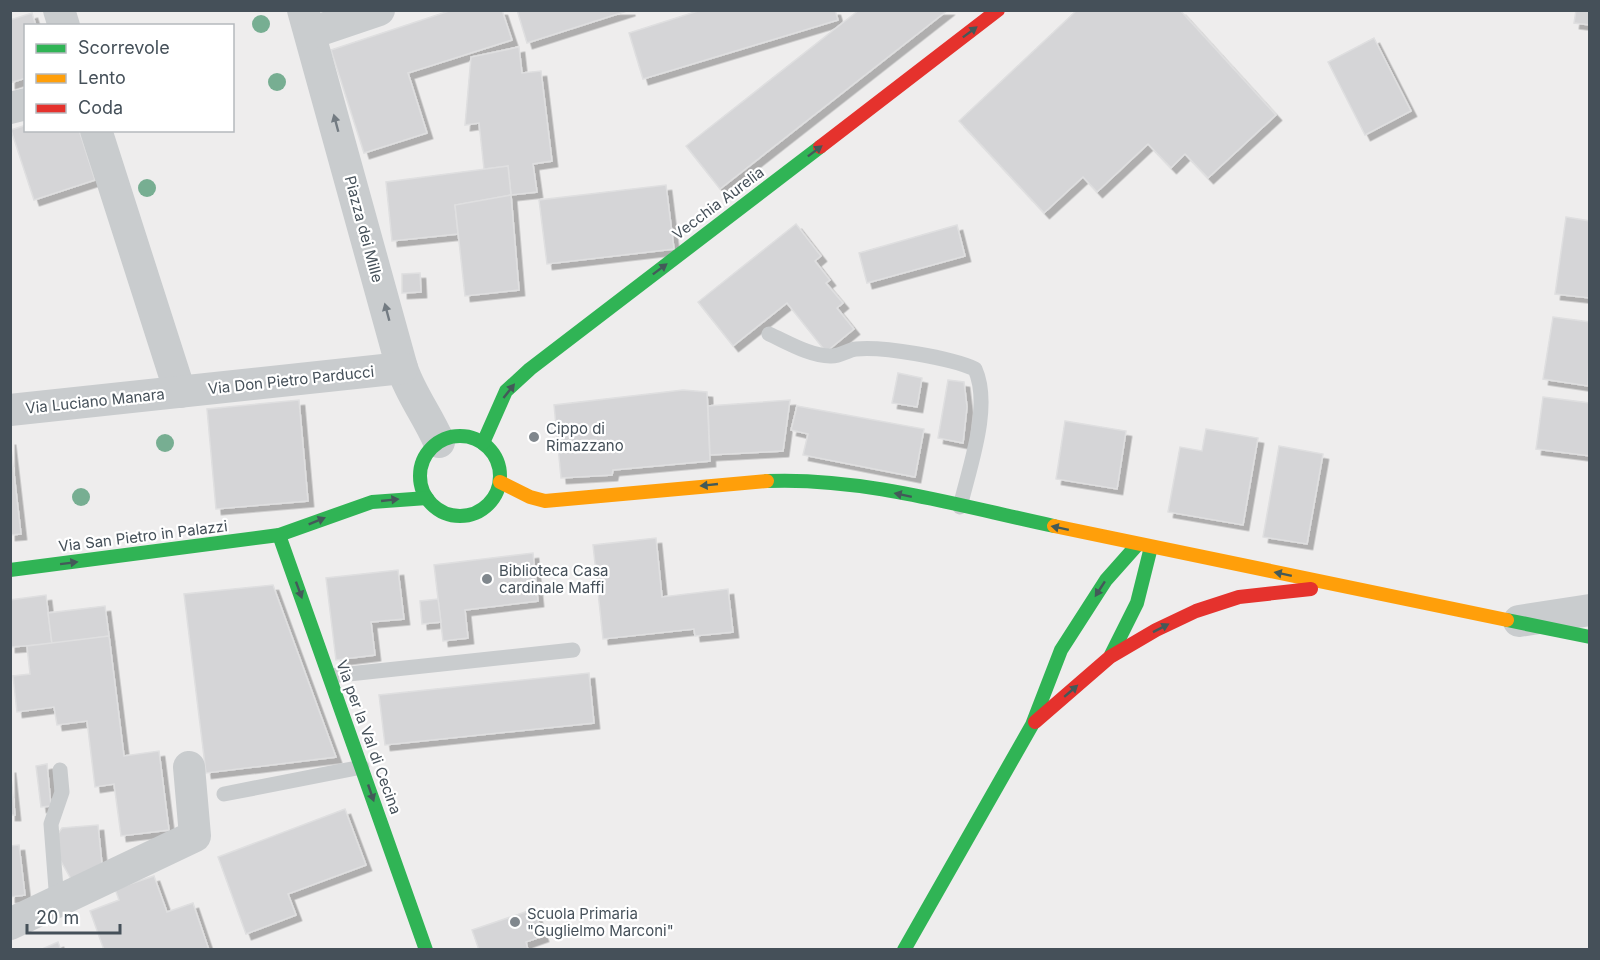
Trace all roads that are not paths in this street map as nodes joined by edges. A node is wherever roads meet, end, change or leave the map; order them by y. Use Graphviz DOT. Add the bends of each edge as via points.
graph roads {
  1 [pos="379,10"];
  2 [pos="998,10"];
  3 [pos="307,22"];
  4 [pos="97,132"];
  5 [pos="769,334"];
  6 [pos="402,368"];
  7 [pos="180,392"];
  8 [pos="10,410"];
  9 [pos="439,442"];
  10 [pos="483,443"];
  11 [pos="500,482"];
  12 [pos="427,498"];
  13 [pos="960,507"];
  14 [pos="279,535"];
  15 [pos="1144,546"];
  16 [pos="10,570"];
  17 [pos="1341,586"];
  18 [pos="1590,610"];
  19 [pos="1513,621"];
  20 [pos="1590,637"];
  21 [pos="573,650"];
  22 [pos="1110,657"];
  23 [pos="330,676"];
  24 [pos="1032,725"];
  25 [pos="189,767"];
  26 [pos="362,767"];
  27 [pos="60,770"];
  28 [pos="225,795"];
  29 [pos="57,903"];
  30 [pos="10,924"];
  31 [pos="426,950"];
  32 [pos="904,950"];
  1 -- 3 [label="street"];
  10 -- 2 [label="main road, Vecchia Aurelia, one-way" via="506,391 530,369"];
  6 -- 3 [label="street, Piazza dei Mille, one-way"];
  4 -- 7 [label="street"];
  5 -- 13 [label="lane" via="828,357 854,349 876,349 975,369 981,383 980,416"];
  6 -- 7 [label="street, Via Don Pietro Parducci"];
  6 -- 9 [label="street, Piazza dei Mille"];
  7 -- 8 [label="street, Via Luciano Manara"];
  9 -- 10 [label="main road" via="461,436"];
  9 -- 12 [label="main road" via="421,468"];
  10 -- 11 [label="main road" via="497,460"];
  11 -- 12 [label="main road" via="489,504 469,515 445,513"];
  13 -- 11 [label="main road, one-way" via="867,487 800,480 726,483 545,501"];
  14 -- 12 [label="main road, one-way" via="363,504"];
  15 -- 13 [label="main road, one-way"];
  16 -- 14 [label="main road, Via San Pietro in Palazzi, one-way"];
  14 -- 23 [label="main road, Via per la Val di Cecina, one-way"];
  17 -- 15 [label="main road, one-way"];
  15 -- 22 [label="main road" via="1144,588 1134,616"];
  15 -- 24 [label="main road, one-way" via="1106,580 1061,650"];
  17 -- 19 [label="main road"];
  22 -- 17 [label="main road, one-way" via="1196,611 1239,597"];
  18 -- 19 [label="street"];
  19 -- 20 [label="main road"];
  21 -- 23 [label="lane"];
  24 -- 22 [label="main road, one-way"];
  23 -- 26 [label="main road, Via per la Val di Cecina"];
  24 -- 32 [label="main road"];
  25 -- 29 [label="street" via="195,836"];
  26 -- 28 [label="lane"];
  26 -- 31 [label="main road, Via per la Val di Cecina, one-way"];
  27 -- 29 [label="lane" via="62,792 51,824"];
  29 -- 30 [label="street"];
}
